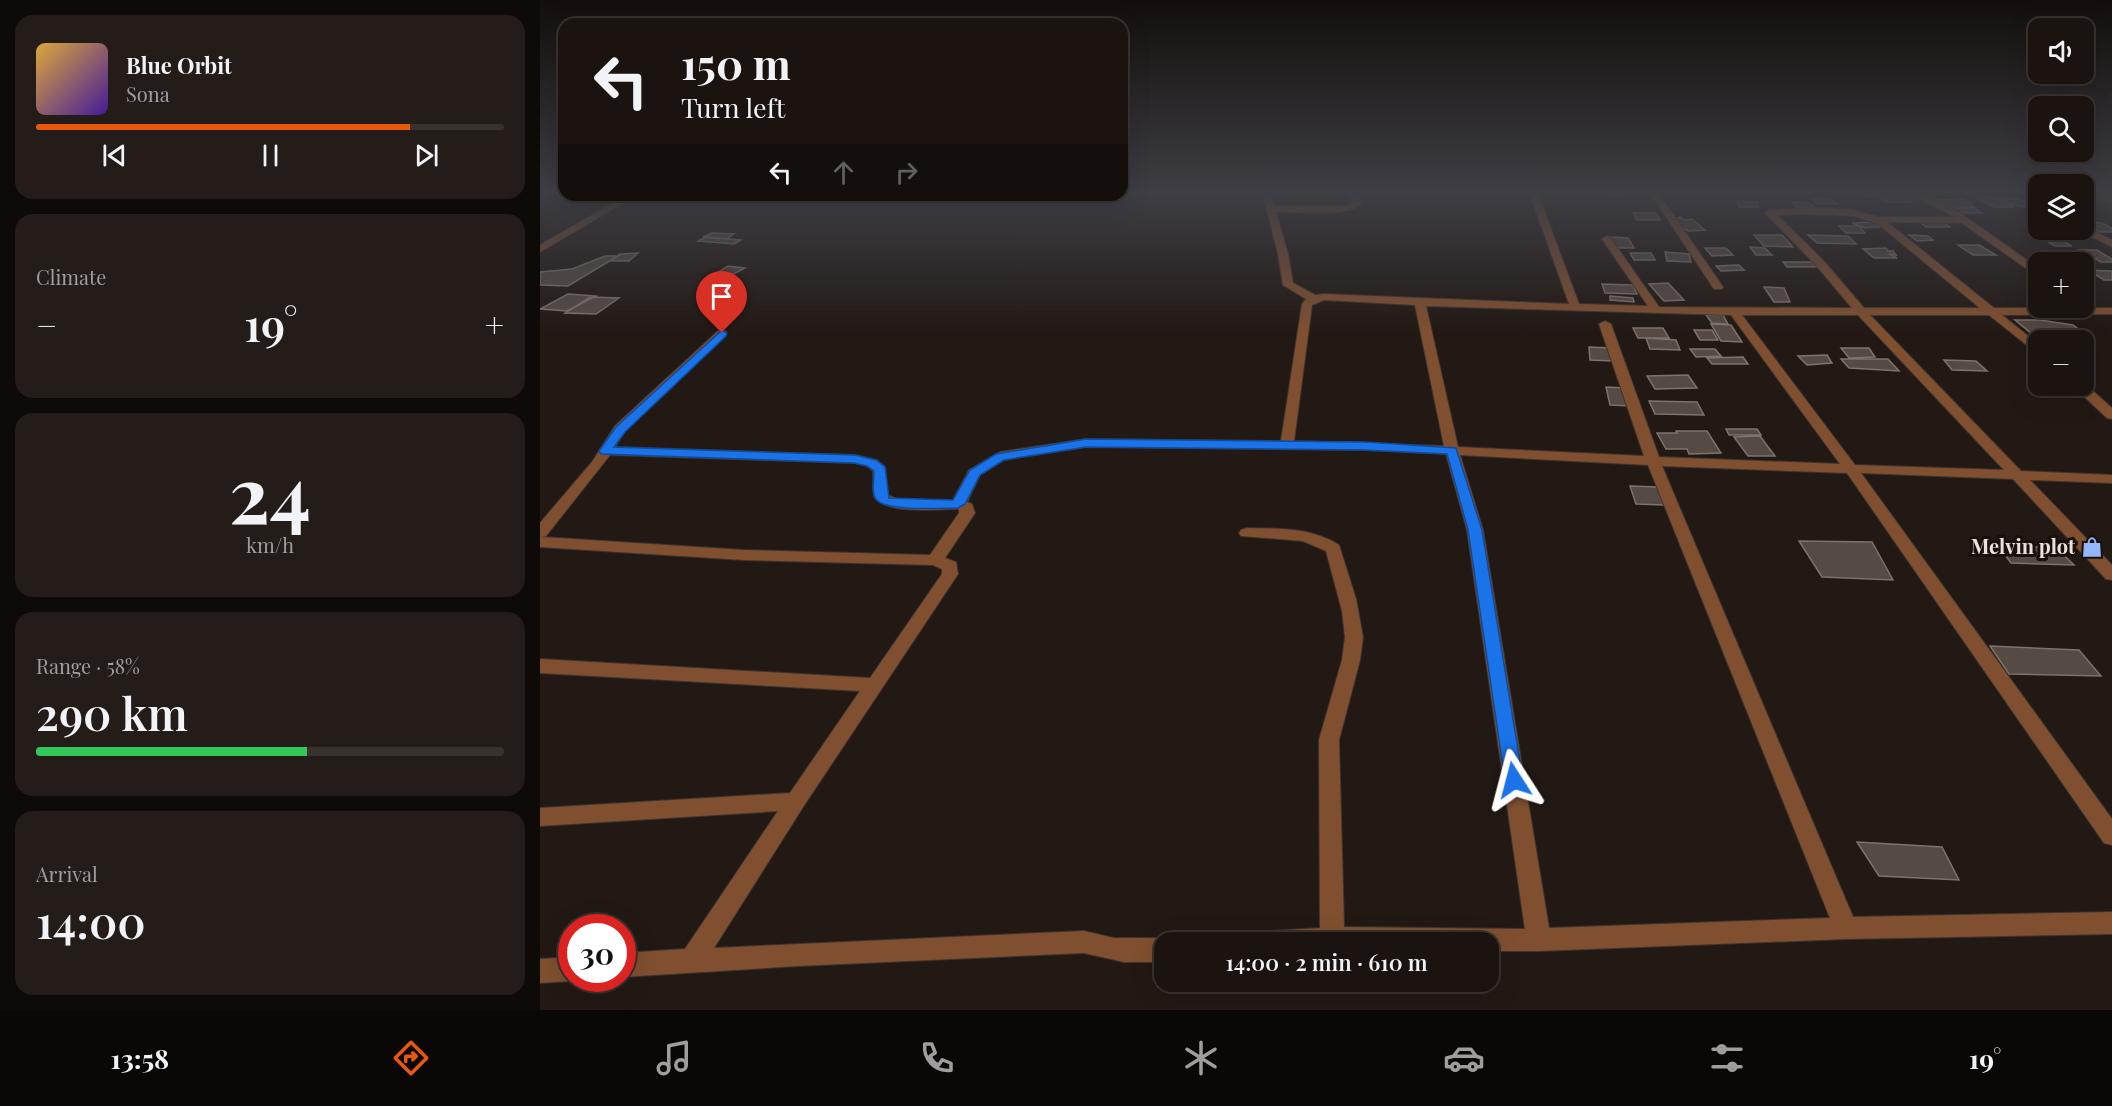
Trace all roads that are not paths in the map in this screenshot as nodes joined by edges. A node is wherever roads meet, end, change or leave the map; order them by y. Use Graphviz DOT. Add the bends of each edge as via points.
graph roads {
  1 [pos="559,238"];
  2 [pos="1279,238"];
  3 [pos="1550,238"];
  4 [pos="1685,238"];
  5 [pos="1795,238"];
  6 [pos="1903,238"];
  7 [pos="1989,238"];
  8 [pos="1607,239"];
  9 [pos="540,249"];
  10 [pos="2028,265"];
  11 [pos="1718,287"];
  12 [pos="1313,299"];
  13 [pos="1420,302"];
  14 [pos="1575,307"];
  15 [pos="1655,309"];
  16 [pos="1860,311"];
  17 [pos="2094,311"];
  18 [pos="2112,311"];
  19 [pos="1734,312"];
  20 [pos="1995,312"];
  21 [pos="2028,312"];
  22 [pos="1605,324"];
  23 [pos="722,333"];
  24 [pos="2028,341"];
  25 [pos="2090,396"];
  26 [pos="2112,415"];
  27 [pos="1287,445"];
  28 [pos="605,451"];
  29 [pos="1452,451"];
  30 [pos="1653,461"];
  31 [pos="1851,469"];
  32 [pos="2017,475"];
  33 [pos="2112,479"];
  34 [pos="958,504"];
  35 [pos="540,533"];
  36 [pos="1247,533"];
  37 [pos="540,542"];
  38 [pos="934,560"];
  39 [pos="2112,575"];
  40 [pos="540,666"];
  41 [pos="874,685"];
  42 [pos="796,801"];
  43 [pos="540,817"];
  44 [pos="2112,836"];
  45 [pos="2112,923"];
  46 [pos="1846,928"];
  47 [pos="1332,932"];
  48 [pos="1499,940"];
  49 [pos="1539,940"];
  50 [pos="1154,951"];
  51 [pos="693,959"];
  52 [pos="636,963"];
  53 [pos="558,970"];
  54 [pos="540,971"];
  1 -- 9 [label="street"];
  2 -- 12 [label="street" via="1288,285"];
  3 -- 14 [label="street"];
  4 -- 11 [label="street"];
  5 -- 16 [label="street"];
  6 -- 20 [label="street"];
  7 -- 10 [label="street"];
  8 -- 15 [label="street"];
  12 -- 13 [label="street"];
  12 -- 27 [label="street" via="1307,304"];
  13 -- 14 [label="street"];
  13 -- 29 [label="street"];
  14 -- 15 [label="street"];
  15 -- 19 [label="street"];
  16 -- 19 [label="street"];
  16 -- 20 [label="street"];
  16 -- 32 [label="street"];
  17 -- 18 [label="street"];
  19 -- 31 [label="street"];
  20 -- 21 [label="street"];
  20 -- 24 [label="street"];
  22 -- 30 [label="street"];
  23 -- 28 [label="street" via="620,429"];
  25 -- 26 [label="street"];
  27 -- 29 [label="street"];
  27 -- 34 [label="street" via="1086,443 1000,456 974,473"];
  28 -- 34 [label="street" via="855,459 872,463 880,470 884,500"];
  28 -- 35 [label="street" via="598,465"];
  29 -- 30 [label="street"];
  29 -- 49 [label="street" via="1475,530"];
  30 -- 31 [label="street"];
  30 -- 46 [label="street"];
  31 -- 32 [label="street"];
  31 -- 44 [label="street"];
  32 -- 33 [label="street"];
  32 -- 39 [label="street"];
  34 -- 38 [label="street" via="967,507 967,513"];
  36 -- 47 [label="street" via="1308,536 1333,549 1353,627 1353,649 1329,740"];
  37 -- 38 [label="street" via="744,555"];
  38 -- 41 [label="street" via="950,566 950,574"];
  40 -- 41 [label="street"];
  41 -- 42 [label="street"];
  42 -- 43 [label="street"];
  42 -- 51 [label="street"];
  45 -- 46 [label="street"];
  46 -- 49 [label="street"];
  48 -- 49 [label="street"];
  50 -- 51 [label="street" via="1108,951 1084,942"];
  51 -- 52 [label="street"];
  53 -- 54 [label="street"];
}
